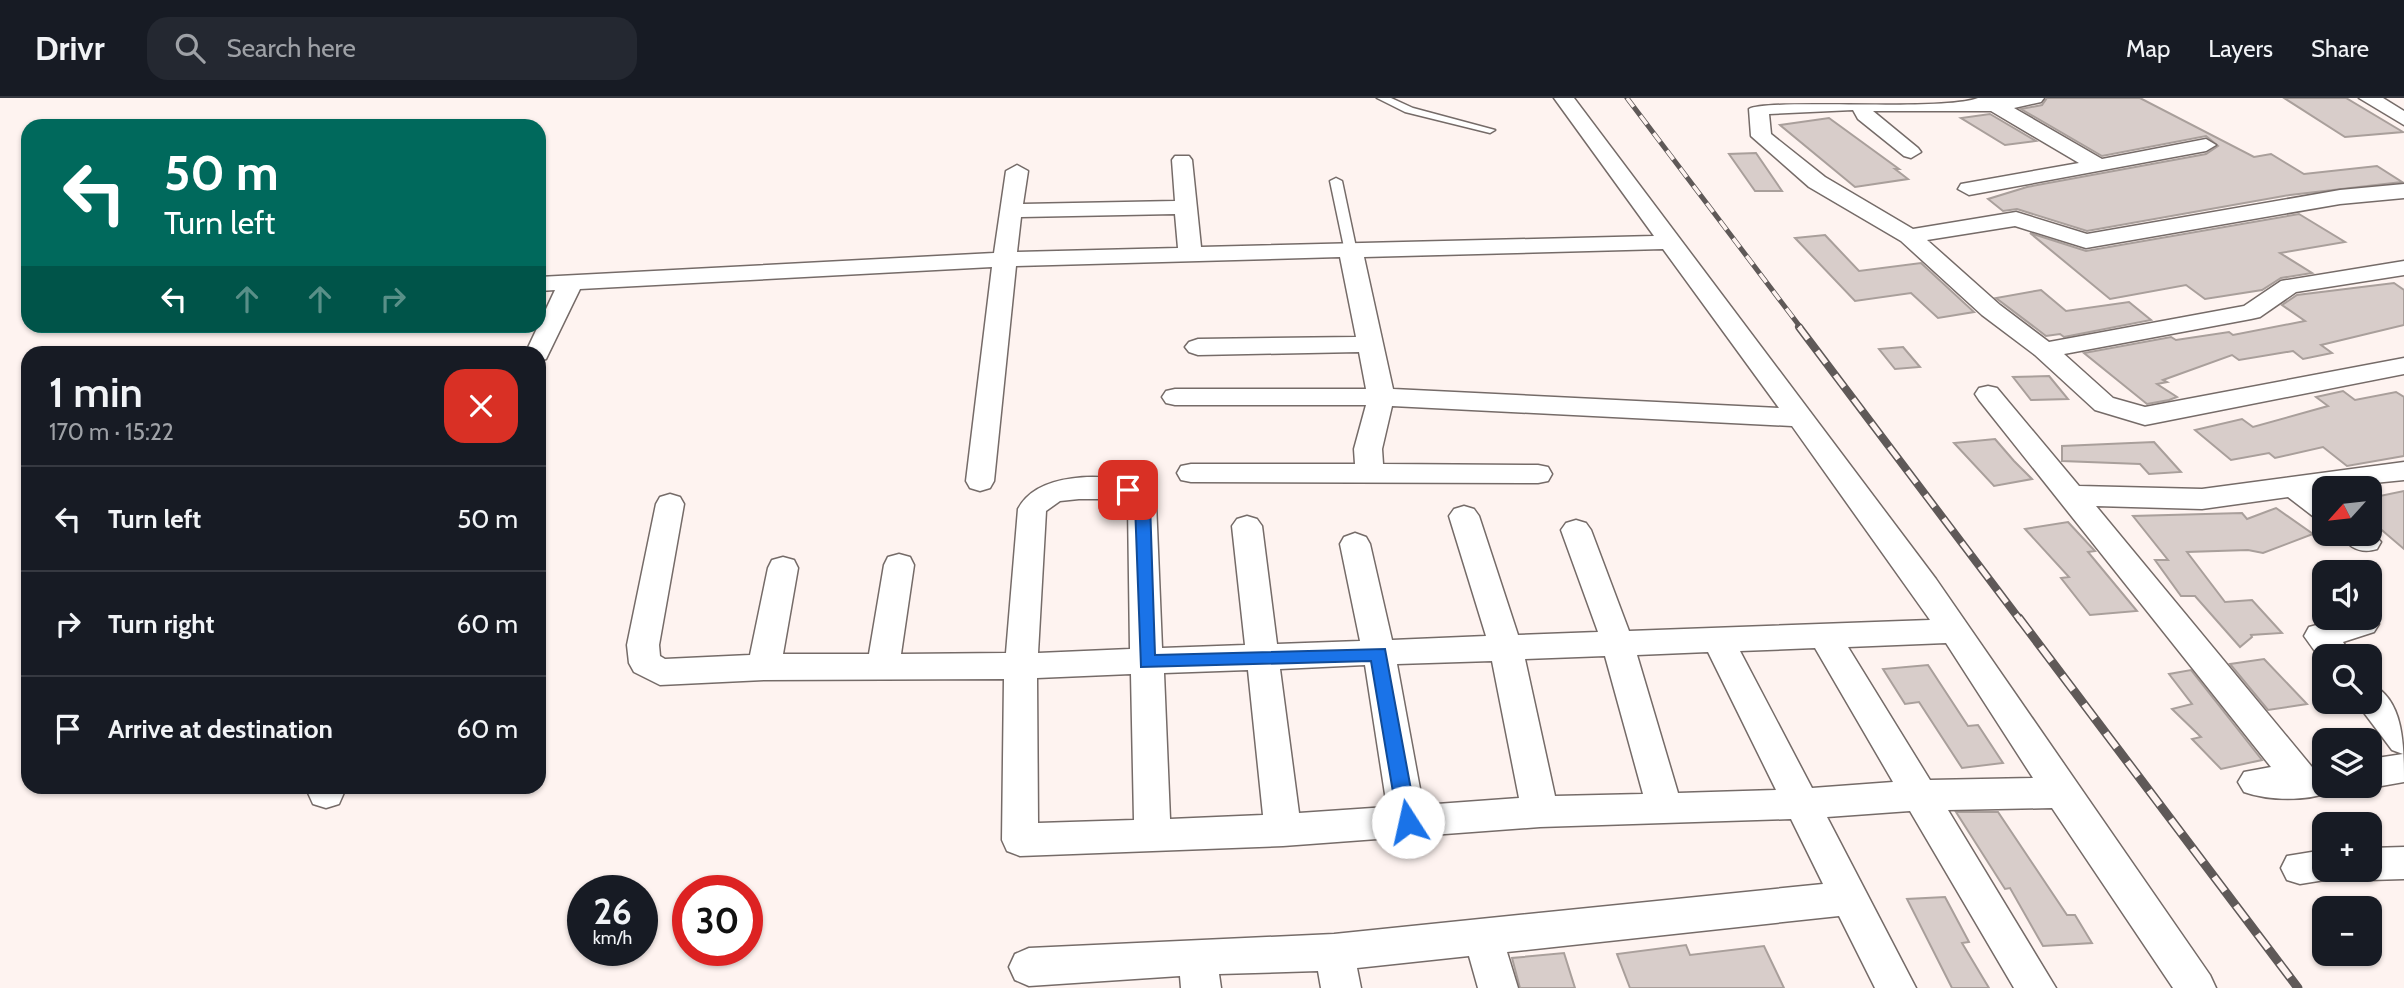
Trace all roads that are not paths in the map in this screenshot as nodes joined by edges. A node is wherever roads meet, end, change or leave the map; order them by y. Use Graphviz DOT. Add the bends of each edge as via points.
graph roads {
  1 [pos="1382,98"];
  2 [pos="1564,98"];
  3 [pos="2034,98"];
  4 [pos="2369,98"];
  5 [pos="1814,99"];
  6 [pos="1989,102"];
  7 [pos="1860,103"];
  8 [pos="2402,116"];
  9 [pos="1490,130"];
  10 [pos="2206,145"];
  11 [pos="1911,152"];
  12 [pos="1182,160"];
  13 [pos="2099,166"];
  14 [pos="1017,171"];
  15 [pos="1336,181"];
  16 [pos="1969,189"];
  17 [pos="2404,191"];
  18 [pos="1186,208"];
  19 [pos="1011,211"];
  20 [pos="1909,236"];
  21 [pos="1670,242"];
  22 [pos="1351,252"];
  23 [pos="1190,254"];
  24 [pos="1004,259"];
  25 [pos="2404,268"];
  26 [pos="571,282"];
  27 [pos="546,284"];
  28 [pos="1370,344"];
  29 [pos="541,346"];
  30 [pos="1198,347"];
  31 [pos="2043,350"];
  32 [pos="2401,370"];
  33 [pos="1988,394"];
  34 [pos="1175,397"];
  35 [pos="1381,397"];
  36 [pos="1799,418"];
  37 [pos="2404,471"];
  38 [pos="1191,473"];
  39 [pos="1370,473"];
  40 [pos="1538,474"];
  41 [pos="980,481"];
  42 [pos="2296,488"];
  43 [pos="2071,496"];
  44 [pos="2312,501"];
  45 [pos="670,504"];
  46 [pos="1464,516"];
  47 [pos="1247,526"];
  48 [pos="1576,530"];
  49 [pos="1355,544"];
  50 [pos="899,565"];
  51 [pos="783,568"];
  52 [pos="2342,630"];
  53 [pos="1955,631"];
  54 [pos="1825,637"];
  55 [pos="1718,640"];
  56 [pos="1618,644"];
  57 [pos="2326,644"];
  58 [pos="1506,648"];
  59 [pos="1379,654"];
  60 [pos="1262,658"];
  61 [pos="1147,662"];
  62 [pos="883,666"];
  63 [pos="1021,666"];
  64 [pos="764,667"];
  65 [pos="2382,713"];
  66 [pos="2404,740"];
  67 [pos="2404,768"];
  68 [pos="2382,771"];
  69 [pos="2312,779"];
  70 [pos="2256,782"];
  71 [pos="2312,783"];
  72 [pos="2061,793"];
  73 [pos="1918,795"];
  74 [pos="1802,804"];
  75 [pos="1665,809"];
  76 [pos="1540,812"];
  77 [pos="1408,822"];
  78 [pos="1283,830"];
  79 [pos="1152,835"];
  80 [pos="1850,898"];
  81 [pos="1483,937"];
  82 [pos="1028,967"];
  83 [pos="1338,970"];
  84 [pos="1199,972"];
  85 [pos="1498,988"];
  86 [pos="1896,988"];
  87 [pos="2036,988"];
  88 [pos="2196,988"];
  1 -- 9 [label="lane" via="1409,110"];
  2 -- 21 [label="street"];
  3 -- 6 [label="street"];
  4 -- 8 [label="street"];
  5 -- 7 [label="street"];
  5 -- 20 [label="street" via="1759,110 1762,136 1817,182"];
  6 -- 7 [label="street"];
  6 -- 13 [label="street"];
  7 -- 11 [label="street" via="1865,115"];
  10 -- 13 [label="street"];
  12 -- 18 [label="street"];
  13 -- 16 [label="street"];
  14 -- 19 [label="street"];
  15 -- 22 [label="lane"];
  17 -- 20 [label="street" via="2340,197 2086,241 2016,219"];
  18 -- 19 [label="street"];
  18 -- 23 [label="street"];
  19 -- 24 [label="street"];
  20 -- 31 [label="street"];
  21 -- 22 [label="street"];
  21 -- 36 [label="street"];
  22 -- 23 [label="street"];
  22 -- 28 [label="street"];
  23 -- 24 [label="street"];
  24 -- 26 [label="street"];
  24 -- 41 [label="street"];
  25 -- 31 [label="street" via="2290,285 2250,312"];
  26 -- 27 [label="street"];
  26 -- 29 [label="street"];
  28 -- 30 [label="street"];
  28 -- 35 [label="street"];
  31 -- 32 [label="street" via="2104,404 2145,416"];
  33 -- 43 [label="street"];
  34 -- 35 [label="street"];
  35 -- 36 [label="street"];
  35 -- 39 [label="street" via="1368,449"];
  36 -- 53 [label="street"];
  37 -- 42 [label="street"];
  38 -- 39 [label="street"];
  39 -- 40 [label="street"];
  42 -- 43 [label="street" via="2202,499"];
  42 -- 44 [label="street"];
  43 -- 69 [label="street"];
  45 -- 64 [label="street" via="643,645 645,663 660,672"];
  46 -- 58 [label="street"];
  47 -- 60 [label="street"];
  48 -- 56 [label="street"];
  49 -- 59 [label="street"];
  50 -- 62 [label="street"];
  51 -- 64 [label="street"];
  52 -- 57 [label="street" via="2320,636"];
  53 -- 54 [label="street"];
  53 -- 72 [label="street"];
  54 -- 55 [label="street"];
  54 -- 73 [label="street"];
  55 -- 56 [label="street"];
  55 -- 74 [label="street"];
  56 -- 58 [label="street"];
  56 -- 75 [label="street"];
  58 -- 59 [label="street"];
  58 -- 76 [label="street"];
  59 -- 60 [label="street"];
  59 -- 77 [label="street"];
  60 -- 61 [label="street"];
  60 -- 78 [label="street"];
  61 -- 63 [label="street"];
  61 -- 63 [label="street" via="1142,502 1128,490 1068,489 1044,496 1031,515"];
  61 -- 79 [label="street"];
  62 -- 63 [label="street"];
  62 -- 64 [label="street"];
  63 -- 79 [label="street" via="1020,840"];
  65 -- 66 [label="street"];
  67 -- 68 [label="street"];
  70 -- 71 [label="street"];
  72 -- 73 [label="street"];
  72 -- 88 [label="street"];
  73 -- 74 [label="street"];
  73 -- 87 [label="street"];
  74 -- 75 [label="street"];
  74 -- 80 [label="street"];
  75 -- 76 [label="street"];
  76 -- 77 [label="street"];
  77 -- 78 [label="street"];
  78 -- 79 [label="street"];
  80 -- 81 [label="street"];
  80 -- 86 [label="street"];
  81 -- 83 [label="street"];
  81 -- 85 [label="street"];
  82 -- 84 [label="street"];
  83 -- 84 [label="street"];
}
